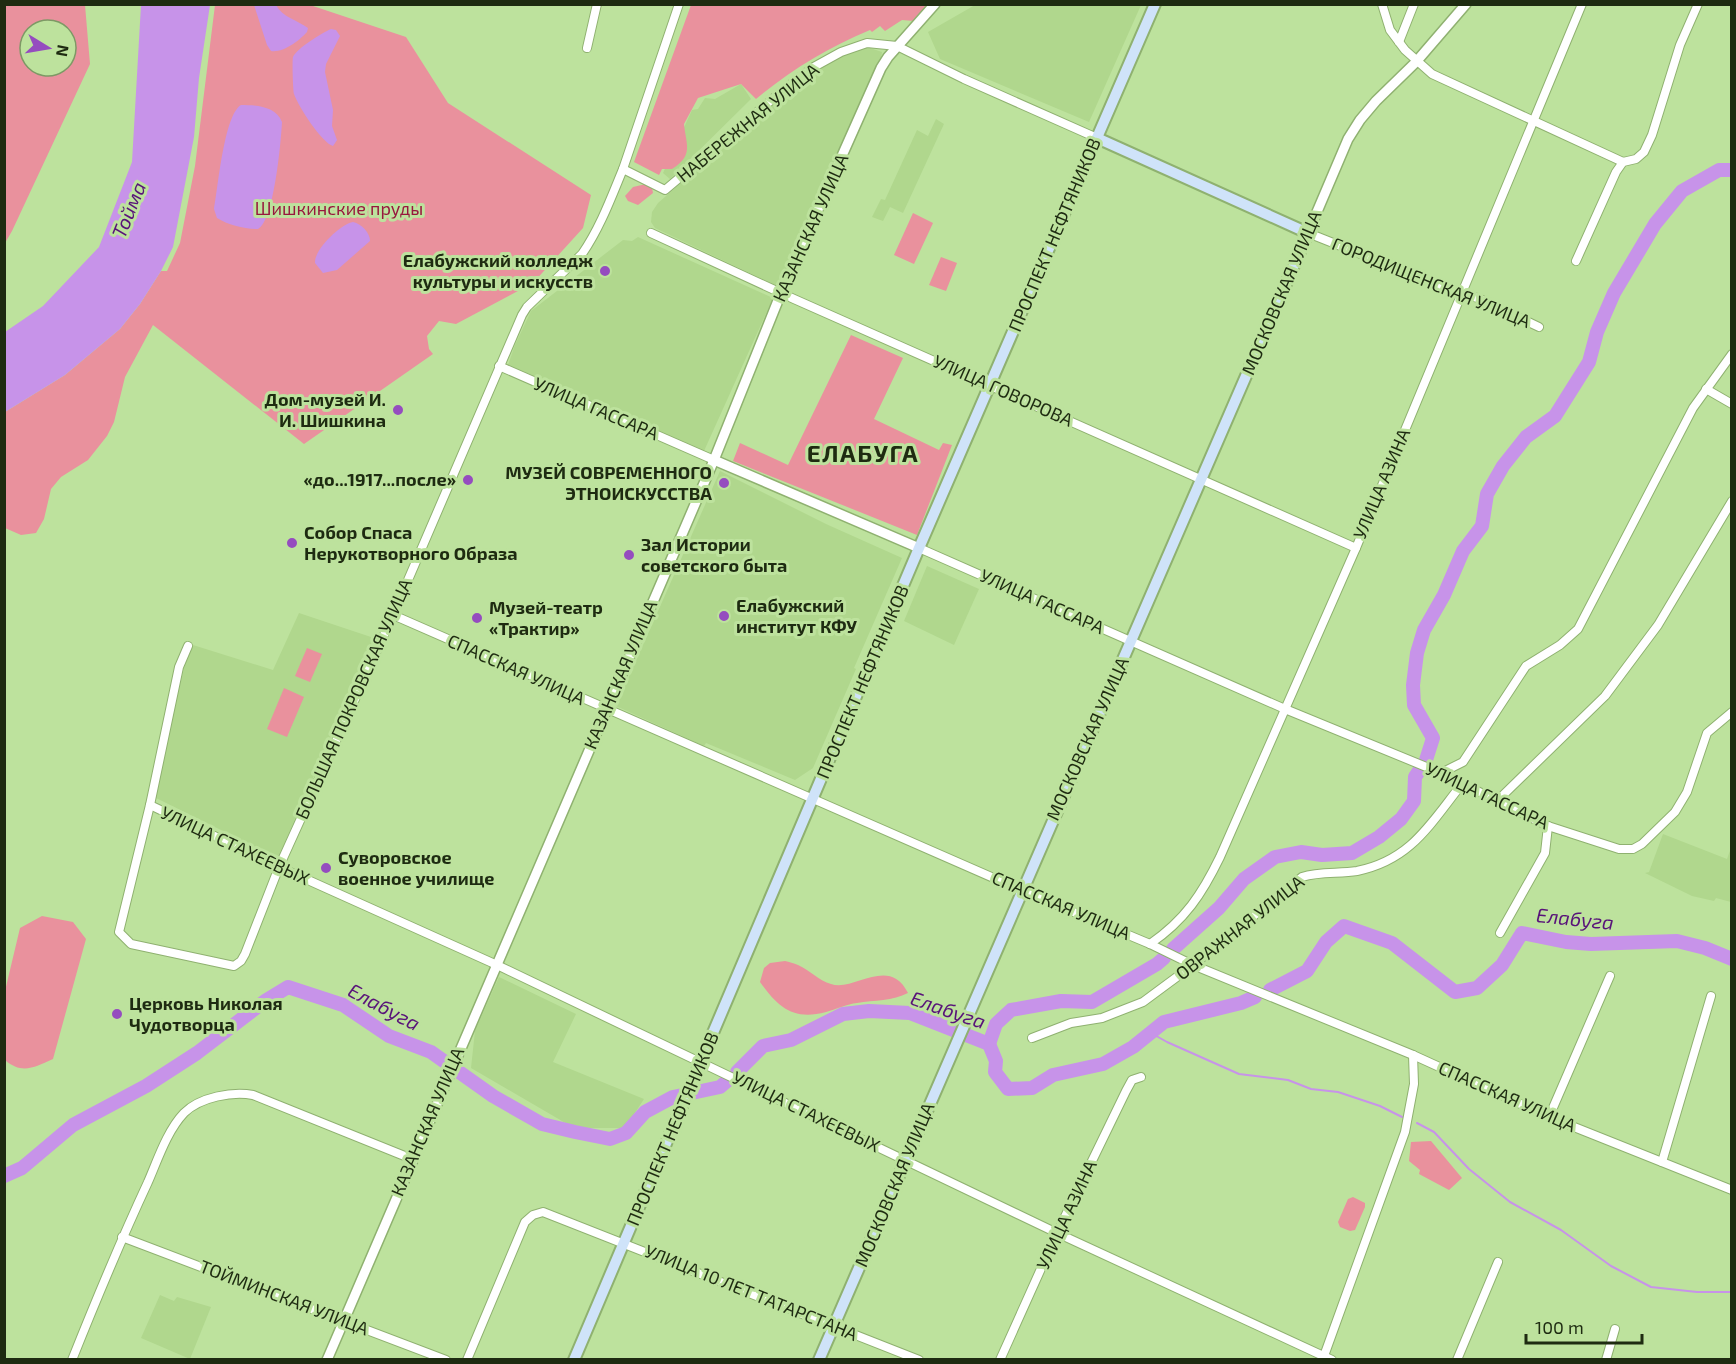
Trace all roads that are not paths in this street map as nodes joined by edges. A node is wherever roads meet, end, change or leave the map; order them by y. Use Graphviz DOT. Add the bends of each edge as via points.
graph roads {
  1 [pos="597,4"];
  2 [pos="679,4"];
  3 [pos="935,4"];
  4 [pos="1155,4"];
  5 [pos="1382,4"];
  6 [pos="1414,4"];
  7 [pos="1466,4"];
  8 [pos="1582,4"];
  9 [pos="1698,4"];
  10 [pos="1399,42"];
  11 [pos="897,46"];
  12 [pos="587,48"];
  13 [pos="1416,62"];
  14 [pos="1532,121"];
  15 [pos="1097,138"];
  16 [pos="1623,162"];
  17 [pos="623,169"];
  18 [pos="651,233"];
  19 [pos="1308,233"];
  20 [pos="1576,261"];
  21 [pos="781,293"];
  22 [pos="1461,294"];
  23 [pos="1539,327"];
  24 [pos="1731,354"];
  25 [pos="499,366"];
  26 [pos="990,386"];
  27 [pos="1706,389"];
  28 [pos="1731,404"];
  29 [pos="714,460"];
  30 [pos="1202,479"];
  31 [pos="1731,501"];
  32 [pos="920,548"];
  33 [pos="1356,548"];
  34 [pos="393,615"];
  35 [pos="1131,640"];
  36 [pos="188,646"];
  37 [pos="1285,709"];
  38 [pos="606,710"];
  39 [pos="1731,712"];
  40 [pos="1441,773"];
  41 [pos="1462,784"];
  42 [pos="814,800"];
  43 [pos="1498,800"];
  44 [pos="150,805"];
  45 [pos="1548,826"];
  46 [pos="279,867"];
  47 [pos="1021,890"];
  48 [pos="1500,933"];
  49 [pos="1150,944"];
  50 [pos="497,965"];
  51 [pos="1193,965"];
  52 [pos="1610,976"];
  53 [pos="1711,996"];
  54 [pos="1032,1038"];
  55 [pos="1413,1055"];
  56 [pos="702,1062"];
  57 [pos="1142,1077"];
  58 [pos="1549,1117"];
  59 [pos="412,1160"];
  60 [pos="906,1160"];
  61 [pos="1662,1162"];
  62 [pos="1731,1190"];
  63 [pos="1057,1233"];
  64 [pos="122,1237"];
  65 [pos="625,1243"];
  66 [pos="1498,1262"];
  67 [pos="343,1320"];
  68 [pos="834,1326"];
  69 [pos="1615,1329"];
  70 [pos="1328,1358"];
  71 [pos="72,1359"];
  72 [pos="327,1359"];
  73 [pos="446,1359"];
  74 [pos="467,1359"];
  75 [pos="574,1359"];
  76 [pos="819,1359"];
  77 [pos="919,1359"];
  78 [pos="1000,1359"];
  79 [pos="1457,1359"];
  80 [pos="1606,1359"];
  1 -- 12 [label="street"];
  2 -- 17 [label="street"];
  3 -- 11 [label="street, КАЗАНСКАЯ УЛИЦА"];
  4 -- 15 [label="main road, ПРОСПЕКТ НЕФТЯНИКОВ"];
  5 -- 10 [label="street" via="1390,30"];
  6 -- 10 [label="street"];
  7 -- 13 [label="street, МОСКОВСКАЯ УЛИЦА"];
  8 -- 14 [label="street, УЛИЦА АЗИНА"];
  9 -- 16 [label="street" via="1644,152"];
  10 -- 13 [label="street"];
  11 -- 15 [label="street, ГОРОДИЩЕНСКАЯ УЛИЦА"];
  11 -- 17 [label="street, НАБЕРЕЖНАЯ УЛИЦА" via="859,45 812,68 665,190"];
  11 -- 21 [label="street, КАЗАНСКАЯ УЛИЦА" via="881,68"];
  13 -- 14 [label="street" via="1432,74"];
  13 -- 19 [label="street, МОСКОВСКАЯ УЛИЦА" via="1360,120"];
  14 -- 16 [label="street"];
  14 -- 22 [label="street, УЛИЦА АЗИНА"];
  15 -- 19 [label="main road, ГОРОДИЩЕНСКАЯ УЛИЦА"];
  15 -- 26 [label="main road, ПРОСПЕКТ НЕФТЯНИКОВ"];
  16 -- 20 [label="street"];
  17 -- 25 [label="street" via="588,245 527,307"];
  18 -- 21 [label="street, УЛИЦА ГОВОРОВА"];
  19 -- 22 [label="street, ГОРОДИЩЕНСКАЯ УЛИЦА"];
  19 -- 30 [label="main road, МОСКОВСКАЯ УЛИЦА"];
  21 -- 26 [label="street, УЛИЦА ГОВОРОВА"];
  21 -- 29 [label="street, КАЗАНСКАЯ УЛИЦА"];
  22 -- 23 [label="street, ГОРОДИЩЕНСКАЯ УЛИЦА"];
  22 -- 33 [label="street, УЛИЦА АЗИНА"];
  24 -- 27 [label="street"];
  25 -- 29 [label="street, УЛИЦА ГАССАРА"];
  25 -- 34 [label="street, БОЛЬШАЯ ПОКРОВСКАЯ УЛИЦА"];
  26 -- 30 [label="street, УЛИЦА ГОВОРОВА"];
  26 -- 32 [label="main road, ПРОСПЕКТ НЕФТЯНИКОВ"];
  27 -- 28 [label="street"];
  27 -- 40 [label="street" via="1578,629 1526,666 1463,762"];
  29 -- 32 [label="street, УЛИЦА ГАССАРА"];
  29 -- 38 [label="street, КАЗАНСКАЯ УЛИЦА"];
  30 -- 33 [label="street, УЛИЦА ГОВОРОВА"];
  30 -- 35 [label="main road, МОСКОВСКАЯ УЛИЦА"];
  31 -- 43 [label="street" via="1658,625 1605,696"];
  32 -- 35 [label="street, УЛИЦА ГАССАРА"];
  32 -- 42 [label="main road, ПРОСПЕКТ НЕФТЯНИКОВ"];
  33 -- 37 [label="street, УЛИЦА АЗИНА"];
  34 -- 38 [label="street, СПАССКАЯ УЛИЦА"];
  34 -- 46 [label="street, БОЛЬШАЯ ПОКРОВСКАЯ УЛИЦА"];
  35 -- 37 [label="street, УЛИЦА ГАССАРА"];
  35 -- 47 [label="main road, МОСКОВСКАЯ УЛИЦА"];
  36 -- 44 [label="street" via="179,667"];
  37 -- 40 [label="street, УЛИЦА ГАССАРА"];
  37 -- 49 [label="street, УЛИЦА АЗИНА" via="1203,891 1185,915"];
  38 -- 42 [label="street, СПАССКАЯ УЛИЦА"];
  38 -- 50 [label="street, КАЗАНСКАЯ УЛИЦА"];
  39 -- 45 [label="street, УЛИЦА ГАССАРА" via="1707,733 1687,792 1675,812 1642,844 1619,849"];
  40 -- 41 [label="street, УЛИЦА ГАССАРА"];
  41 -- 43 [label="street, УЛИЦА ГАССАРА"];
  41 -- 51 [label="street, ОВРАЖНАЯ УЛИЦА" via="1423,834 1397,857 1366,869 1302,878"];
  42 -- 47 [label="street, СПАССКАЯ УЛИЦА"];
  42 -- 56 [label="main road, ПРОСПЕКТ НЕФТЯНИКОВ"];
  43 -- 45 [label="street, УЛИЦА ГАССАРА"];
  44 -- 46 [label="street, УЛИЦА СТАХЕЕВЫХ"];
  44 -- 46 [label="street, БОЛЬШАЯ ПОКРОВСКАЯ УЛИЦА" via="119,932 131,944 237,965"];
  45 -- 48 [label="street" via="1545,853"];
  46 -- 50 [label="street, УЛИЦА СТАХЕЕВЫХ"];
  47 -- 49 [label="street, СПАССКАЯ УЛИЦА"];
  47 -- 60 [label="main road, МОСКОВСКАЯ УЛИЦА"];
  49 -- 51 [label="street, СПАССКАЯ УЛИЦА"];
  50 -- 56 [label="street, УЛИЦА СТАХЕЕВЫХ"];
  50 -- 59 [label="street, КАЗАНСКАЯ УЛИЦА"];
  51 -- 54 [label="street, ОВРАЖНАЯ УЛИЦА" via="1143,1002"];
  51 -- 55 [label="street, СПАССКАЯ УЛИЦА"];
  52 -- 58 [label="street"];
  53 -- 61 [label="street"];
  55 -- 58 [label="street, СПАССКАЯ УЛИЦА"];
  55 -- 70 [label="street" via="1414,1084 1405,1132"];
  56 -- 60 [label="street, УЛИЦА СТАХЕЕВЫХ"];
  56 -- 65 [label="main road, ПРОСПЕКТ НЕФТЯНИКОВ"];
  57 -- 63 [label="street, УЛИЦА АЗИНА" via="1132,1080 1126,1091"];
  58 -- 61 [label="street, СПАССКАЯ УЛИЦА"];
  59 -- 64 [label="street" via="253,1095 232,1094 189,1108 177,1122"];
  59 -- 67 [label="street, КАЗАНСКАЯ УЛИЦА"];
  60 -- 63 [label="street, УЛИЦА СТАХЕЕВЫХ"];
  60 -- 68 [label="main road, МОСКОВСКАЯ УЛИЦА"];
  61 -- 62 [label="street, СПАССКАЯ УЛИЦА"];
  63 -- 70 [label="street, УЛИЦА СТАХЕЕВЫХ"];
  63 -- 78 [label="street, УЛИЦА АЗИНА"];
  64 -- 67 [label="street, ТОЙМИНСКАЯ УЛИЦА"];
  64 -- 71 [label="street"];
  65 -- 68 [label="street, УЛИЦА 10 ЛЕТ ТАТАРСТАНА"];
  65 -- 74 [label="street, УЛИЦА 10 ЛЕТ ТАТАРСТАНА" via="549,1213 533,1215 525,1222"];
  65 -- 75 [label="main road, ПРОСПЕКТ НЕФТЯНИКОВ"];
  66 -- 79 [label="street"];
  67 -- 72 [label="street, КАЗАНСКАЯ УЛИЦА"];
  67 -- 73 [label="street, ТОЙМИНСКАЯ УЛИЦА"];
  68 -- 76 [label="main road, МОСКОВСКАЯ УЛИЦА"];
  68 -- 77 [label="street, УЛИЦА 10 ЛЕТ ТАТАРСТАНА"];
  69 -- 80 [label="street"];
}
